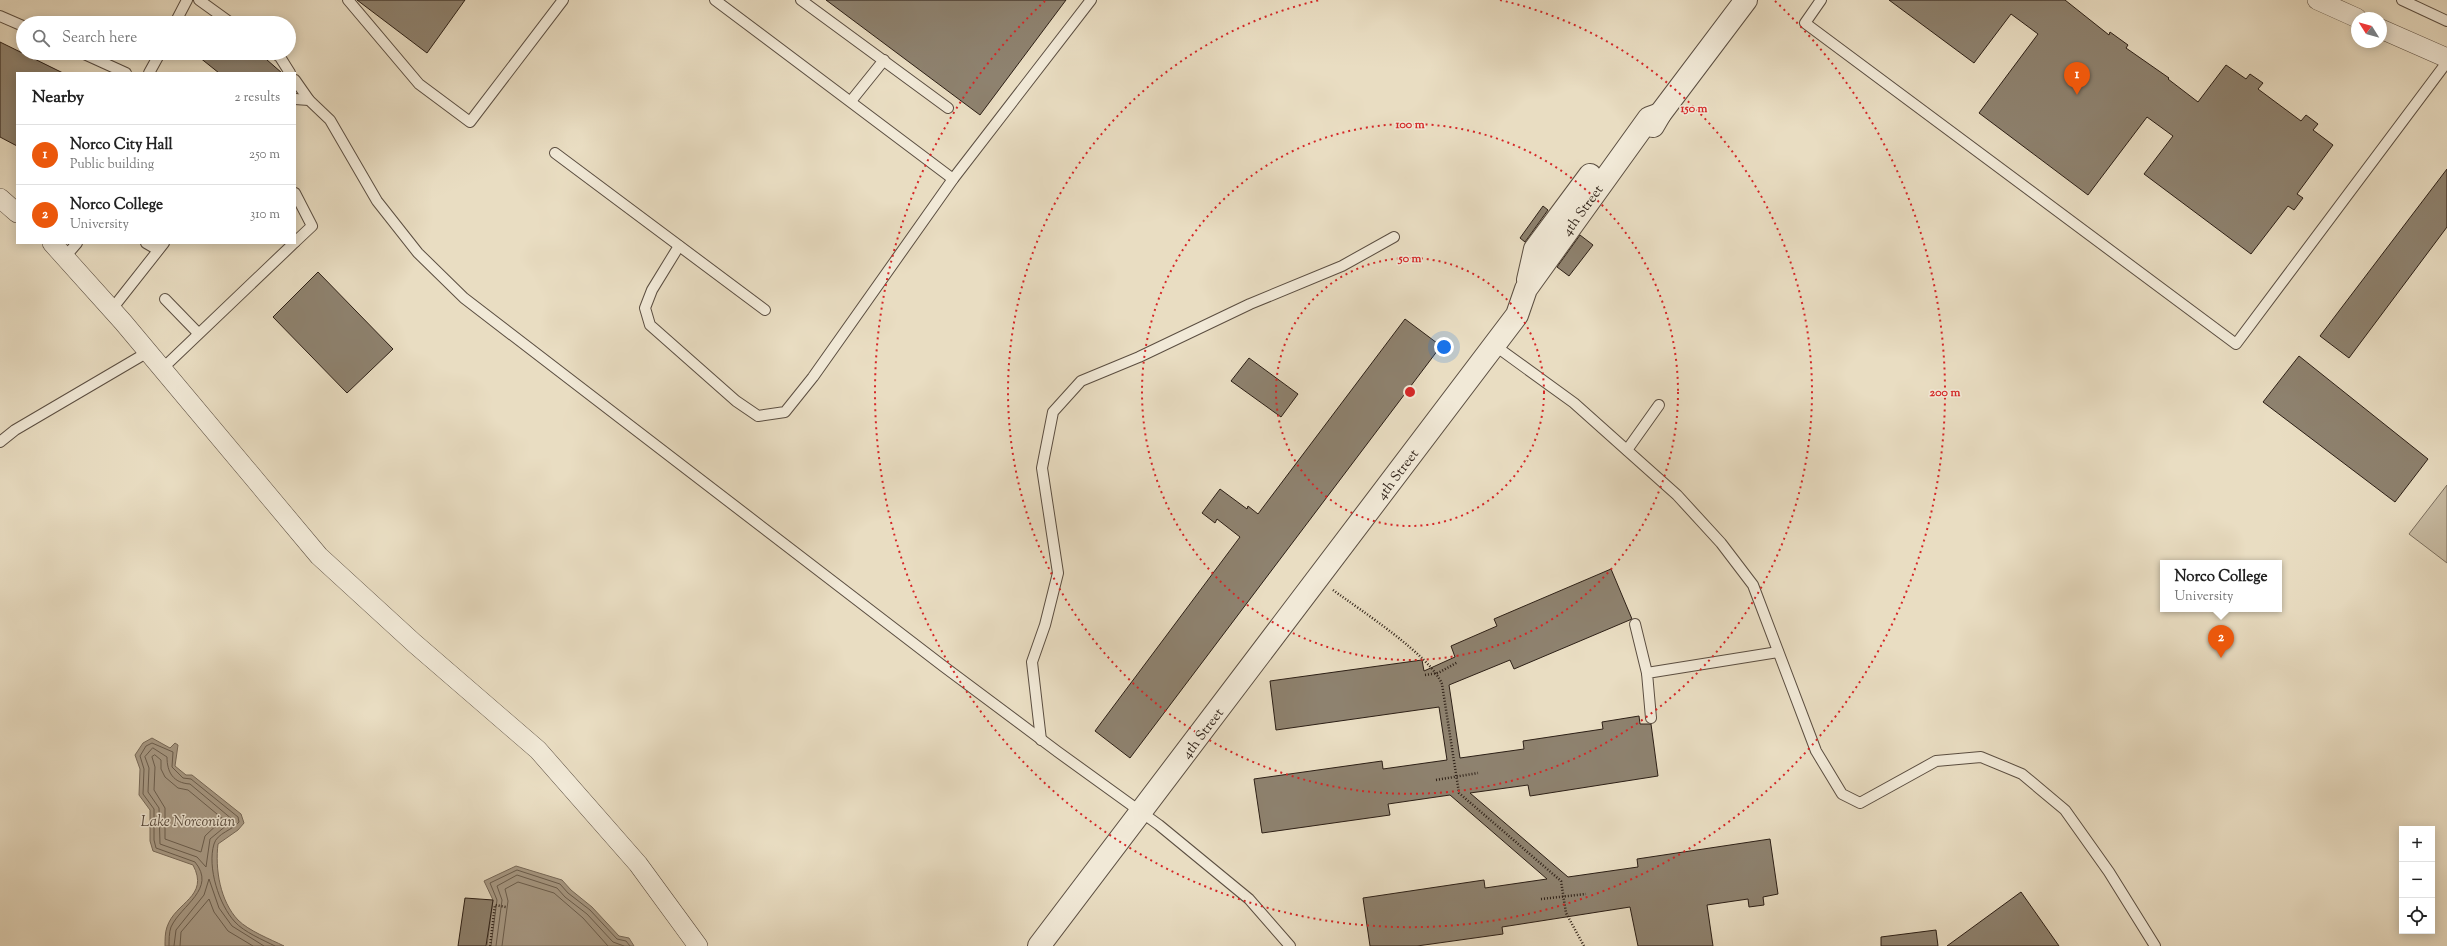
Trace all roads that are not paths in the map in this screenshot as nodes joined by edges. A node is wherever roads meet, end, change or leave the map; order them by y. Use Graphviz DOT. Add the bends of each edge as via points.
graph roads {
  1 [pos="187,0"];
  2 [pos="199,0"];
  3 [pos="348,0"];
  4 [pos="563,0"];
  5 [pos="714,0"];
  6 [pos="801,0"];
  7 [pos="1091,0"];
  8 [pos="1746,0"];
  9 [pos="1821,0"];
  10 [pos="2317,0"];
  11 [pos="2402,0"];
  12 [pos="2351,15"];
  13 [pos="0,16"];
  14 [pos="179,16"];
  15 [pos="221,16"];
  16 [pos="2447,22"];
  17 [pos="16,23"];
  18 [pos="2387,32"];
  19 [pos="2447,58"];
  20 [pos="97,60"];
  21 [pos="156,60"];
  22 [pos="282,60"];
  23 [pos="884,60"];
  24 [pos="2447,62"];
  25 [pos="124,72"];
  26 [pos="150,72"];
  27 [pos="289,72"];
  28 [pos="296,82"];
  29 [pos="296,99"];
  30 [pos="308,100"];
  31 [pos="851,101"];
  32 [pos="948,108"];
  33 [pos="1655,116"];
  34 [pos="555,153"];
  35 [pos="953,179"];
  36 [pos="296,195"];
  37 [pos="0,198"];
  38 [pos="16,212"];
  39 [pos="1394,237"];
  40 [pos="296,242"];
  41 [pos="55,244"];
  42 [pos="150,244"];
  43 [pos="294,244"];
  44 [pos="679,246"];
  45 [pos="161,247"];
  46 [pos="71,250"];
  47 [pos="165,299"];
  48 [pos="112,309"];
  49 [pos="765,310"];
  50 [pos="1517,316"];
  51 [pos="198,333"];
  52 [pos="1494,345"];
  53 [pos="148,352"];
  54 [pos="162,369"];
  55 [pos="1659,405"];
  56 [pos="0,442"];
  57 [pos="1627,450"];
  58 [pos="1635,624"];
  59 [pos="1778,652"];
  60 [pos="1647,673"];
  61 [pos="1651,718"];
  62 [pos="1041,740"];
  63 [pos="1142,812"];
  64 [pos="698,946"];
  65 [pos="1039,946"];
  66 [pos="1290,946"];
  67 [pos="2156,946"];
  1 -- 14 [label="lane"];
  2 -- 15 [label="lane"];
  3 -- 4 [label="lane" via="419,84 470,122"];
  5 -- 31 [label="lane"];
  6 -- 23 [label="lane"];
  7 -- 35 [label="lane"];
  8 -- 33 [label="street"];
  9 -- 24 [label="lane" via="1805,23 2236,344"];
  10 -- 12 [label="street"];
  11 -- 16 [label="lane"];
  13 -- 17 [label="lane"];
  18 -- 19 [label="street"];
  20 -- 25 [label="lane"];
  21 -- 26 [label="lane"];
  22 -- 27 [label="lane"];
  23 -- 31 [label="lane"];
  23 -- 32 [label="lane"];
  28 -- 30 [label="lane"];
  29 -- 30 [label="lane"];
  30 -- 62 [label="lane" via="330,120 377,201 418,253 464,298"];
  31 -- 35 [label="lane"];
  33 -- 50 [label="street" via="1636,157 1569,251"];
  33 -- 50 [label="street, 4th Street" via="1607,151 1546,232 1535,249"];
  34 -- 44 [label="lane"];
  35 -- 44 [label="lane" via="813,378 785,412 758,416 736,401 650,325 644,308"];
  36 -- 40 [label="lane" via="312,226"];
  37 -- 38 [label="street"];
  39 -- 62 [label="lane" via="1342,266 1250,304 1139,358 1081,381 1053,412 1042,468 1058,573 1032,662"];
  41 -- 46 [label="street"];
  42 -- 45 [label="lane"];
  43 -- 51 [label="lane"];
  44 -- 49 [label="lane"];
  45 -- 48 [label="lane"];
  46 -- 48 [label="street"];
  47 -- 51 [label="lane"];
  48 -- 53 [label="street"];
  50 -- 52 [label="street, 4th Street"];
  51 -- 54 [label="lane"];
  52 -- 57 [label="lane" via="1574,403"];
  52 -- 63 [label="street, 4th Street"];
  53 -- 54 [label="street"];
  53 -- 56 [label="lane" via="15,430"];
  54 -- 64 [label="street" via="319,556 414,643 538,750 638,864"];
  55 -- 57 [label="lane"];
  57 -- 59 [label="lane" via="1677,495 1721,543 1753,585"];
  58 -- 60 [label="lane"];
  59 -- 60 [label="lane"];
  59 -- 67 [label="lane" via="1816,751 1842,794 1860,803 1936,761 1981,757 2022,774 2065,810 2109,872"];
  60 -- 61 [label="lane"];
  62 -- 63 [label="lane"];
  63 -- 65 [label="street, 4th Street"];
  63 -- 66 [label="lane" via="1249,899"];
}
